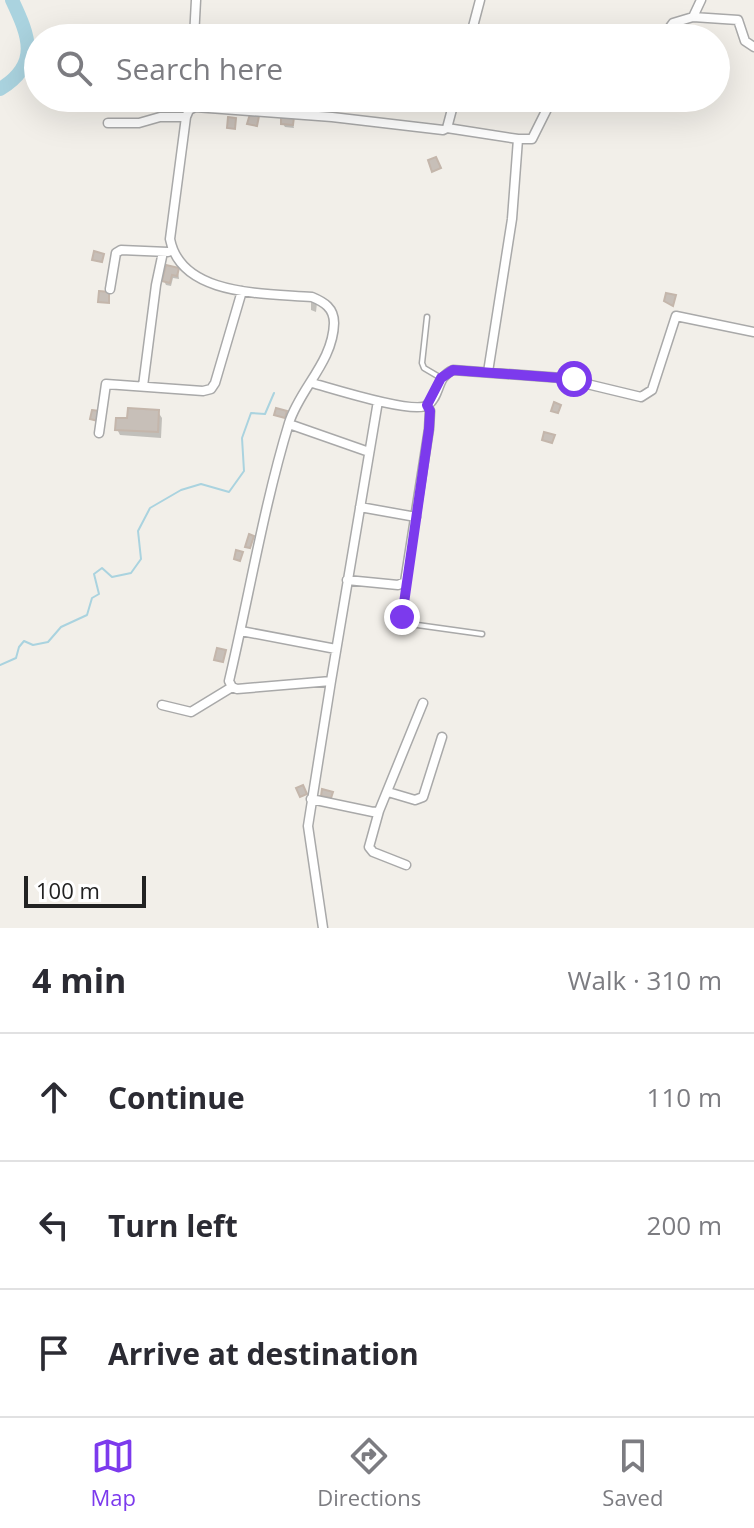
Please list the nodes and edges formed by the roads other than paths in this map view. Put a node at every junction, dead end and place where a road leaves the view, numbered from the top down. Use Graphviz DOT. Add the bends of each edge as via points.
graph roads {
  1 [pos="196,0"];
  2 [pos="480,0"];
  3 [pos="701,0"];
  4 [pos="693,17"];
  5 [pos="195,24"];
  6 [pos="474,24"];
  7 [pos="672,24"];
  8 [pos="754,47"];
  9 [pos="264,112"];
  10 [pos="451,112"];
  11 [pos="546,112"];
  12 [pos="188,114"];
  13 [pos="108,123"];
  14 [pos="447,128"];
  15 [pos="518,139"];
  16 [pos="168,252"];
  17 [pos="110,289"];
  18 [pos="242,291"];
  19 [pos="427,317"];
  20 [pos="754,332"];
  21 [pos="488,372"];
  22 [pos="441,378"];
  23 [pos="312,383"];
  24 [pos="143,386"];
  25 [pos="378,401"];
  26 [pos="427,405"];
  27 [pos="289,424"];
  28 [pos="99,433"];
  29 [pos="369,452"];
  30 [pos="360,507"];
  31 [pos="416,517"];
  32 [pos="347,580"];
  33 [pos="405,582"];
  34 [pos="241,631"];
  35 [pos="482,634"];
  36 [pos="336,649"];
  37 [pos="331,681"];
  38 [pos="232,687"];
  39 [pos="423,703"];
  40 [pos="162,705"];
  41 [pos="442,737"];
  42 [pos="388,792"];
  43 [pos="311,799"];
  44 [pos="379,811"];
  45 [pos="406,865"];
  46 [pos="323,928"];
  1 -- 5 [label="street"];
  2 -- 6 [label="street"];
  3 -- 4 [label="street"];
  4 -- 7 [label="street"];
  4 -- 8 [label="street" via="738,20 745,41"];
  9 -- 14 [label="street"];
  10 -- 14 [label="street"];
  11 -- 15 [label="street" via="532,139"];
  12 -- 13 [label="street"];
  12 -- 16 [label="street"];
  14 -- 15 [label="street"];
  15 -- 21 [label="street" via="512,219"];
  16 -- 17 [label="street" via="116,253"];
  16 -- 18 [label="street" via="195,276"];
  16 -- 24 [label="street" via="156,285"];
  18 -- 23 [label="street" via="312,297 331,311 328,350"];
  18 -- 24 [label="street" via="211,389"];
  19 -- 22 [label="lane" via="422,363"];
  20 -- 21 [label="street" via="676,316 652,390 641,397 574,379"];
  21 -- 22 [label="street" via="453,370"];
  22 -- 26 [label="street"];
  23 -- 25 [label="street"];
  23 -- 27 [label="street"];
  24 -- 28 [label="street" via="106,384"];
  25 -- 26 [label="street"];
  25 -- 29 [label="street"];
  26 -- 31 [label="street" via="429,429"];
  27 -- 29 [label="street"];
  27 -- 34 [label="street"];
  29 -- 30 [label="street"];
  30 -- 31 [label="street"];
  30 -- 32 [label="street"];
  31 -- 33 [label="street"];
  32 -- 33 [label="street"];
  32 -- 36 [label="street"];
  33 -- 35 [label="lane" via="403,623"];
  34 -- 36 [label="street"];
  34 -- 38 [label="street"];
  36 -- 37 [label="street"];
  37 -- 38 [label="street"];
  37 -- 43 [label="street"];
  38 -- 40 [label="street" via="191,712"];
  39 -- 42 [label="street"];
  41 -- 42 [label="street" via="423,797 415,800"];
  42 -- 44 [label="street"];
  43 -- 44 [label="street"];
  43 -- 46 [label="street" via="308,841"];
  44 -- 45 [label="street" via="369,847"];
}
